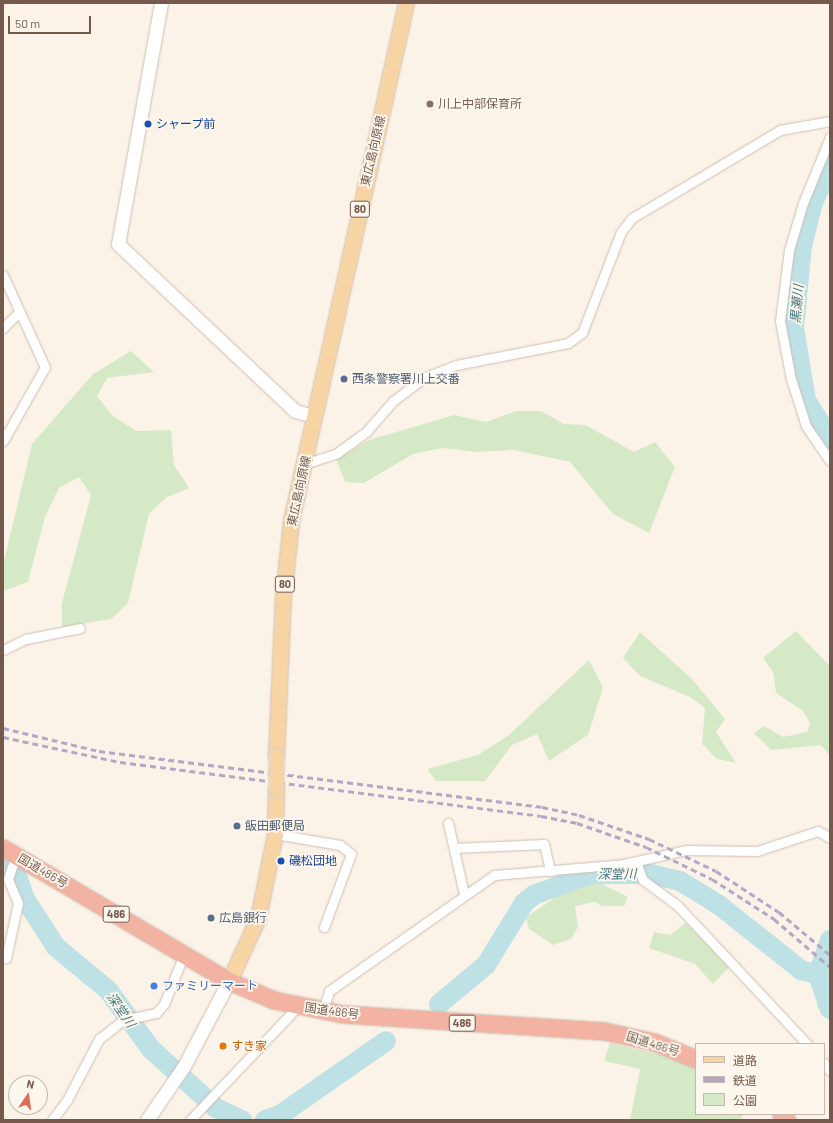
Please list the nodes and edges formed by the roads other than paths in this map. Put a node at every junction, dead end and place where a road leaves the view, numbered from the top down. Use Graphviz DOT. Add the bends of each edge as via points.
graph roads {
  1 [pos="161,3"];
  2 [pos="406,3"];
  3 [pos="830,121"];
  4 [pos="830,137"];
  5 [pos="3,275"];
  6 [pos="18,313"];
  7 [pos="3,328"];
  8 [pos="314,416"];
  9 [pos="3,441"];
  10 [pos="830,462"];
  11 [pos="304,464"];
  12 [pos="80,628"];
  13 [pos="3,650"];
  14 [pos="448,823"];
  15 [pos="275,834"];
  16 [pos="830,838"];
  17 [pos="454,848"];
  18 [pos="11,856"];
  19 [pos="637,865"];
  20 [pos="550,871"];
  21 [pos="464,894"];
  22 [pos="324,928"];
  23 [pos="184,954"];
  24 [pos="3,957"];
  25 [pos="229,981"];
  26 [pos="298,1006"];
  27 [pos="323,1010"];
  28 [pos="806,1043"];
  29 [pos="695,1059"];
  30 [pos="52,1120"];
  31 [pos="147,1120"];
  32 [pos="190,1120"];
  1 -- 8 [label="street" via="118,244 295,411"];
  2 -- 8 [label="main road, 東広島向原線 / 80"];
  3 -- 11 [label="street" via="780,130 632,218 621,232 582,333 568,343 456,365 426,377 393,401 366,432 337,453"];
  4 -- 10 [label="street" via="803,203 789,250 780,321 791,379 806,426"];
  5 -- 6 [label="street"];
  6 -- 7 [label="street"];
  6 -- 9 [label="street" via="44,367"];
  8 -- 11 [label="main road, 東広島向原線 / 80"];
  11 -- 15 [label="main road, 東広島向原線 / 80, bridge" via="291,521 283,597"];
  12 -- 13 [label="street" via="26,639"];
  14 -- 17 [label="street"];
  15 -- 22 [label="street" via="340,845 351,854"];
  15 -- 25 [label="main road, 東広島向原線 / 80" via="258,918"];
  16 -- 19 [label="street" via="818,831 757,851 686,850"];
  17 -- 20 [label="street" via="544,844"];
  17 -- 21 [label="street"];
  18 -- 23 [label="highway, 国道486号 / 486"];
  18 -- 24 [label="street" via="8,879 18,903 6,958"];
  19 -- 20 [label="street"];
  19 -- 28 [label="street" via="643,880 678,906"];
  20 -- 21 [label="street" via="494,875"];
  21 -- 27 [label="street" via="328,991"];
  23 -- 25 [label="highway, 国道486号 / 486"];
  23 -- 30 [label="street" via="164,1004 156,1013 123,1020 99,1040 67,1100"];
  25 -- 26 [label="highway, 国道486号 / 486"];
  25 -- 31 [label="street" via="184,1066"];
  26 -- 27 [label="highway, 国道486号 / 486"];
  26 -- 32 [label="street" via="206,1108"];
  27 -- 29 [label="highway, 国道486号 / 486" via="604,1030 654,1042"];
}
